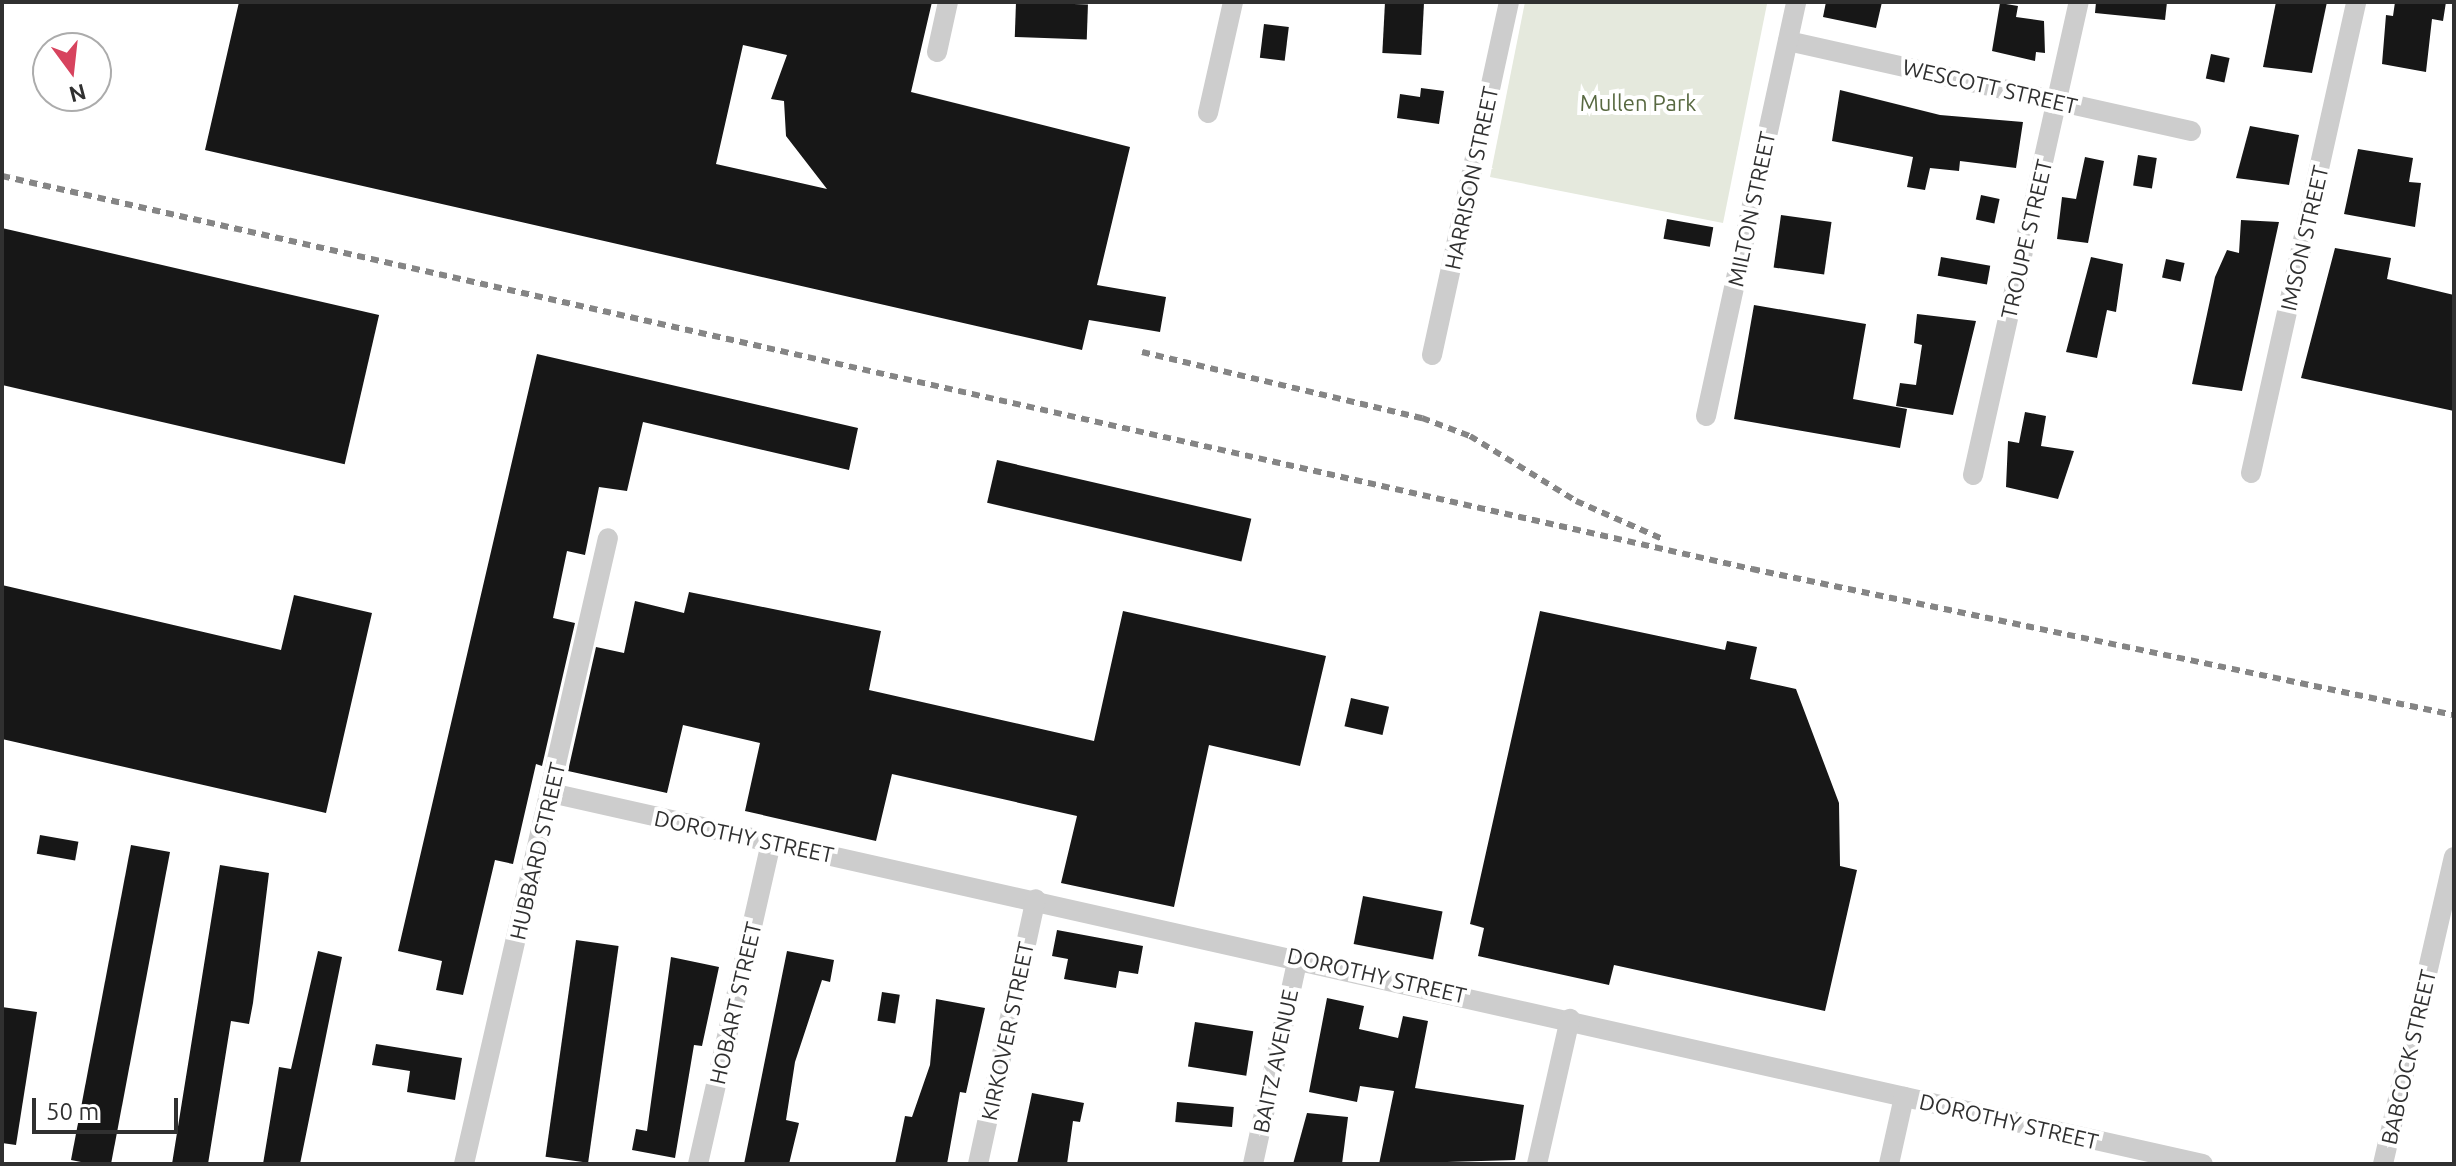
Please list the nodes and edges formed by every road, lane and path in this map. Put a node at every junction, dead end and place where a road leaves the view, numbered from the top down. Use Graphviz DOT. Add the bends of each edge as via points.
graph roads {
  1 [pos="948,2"];
  2 [pos="1233,2"];
  3 [pos="1509,2"];
  4 [pos="1796,2"];
  5 [pos="2079,2"];
  6 [pos="2356,2"];
  7 [pos="1788,41"];
  8 [pos="937,52"];
  9 [pos="2057,101"];
  10 [pos="1208,113"];
  11 [pos="2191,131"];
  12 [pos="1432,355"];
  13 [pos="1706,416"];
  14 [pos="2251,473"];
  15 [pos="1973,475"];
  16 [pos="608,538"];
  17 [pos="551,793"];
  18 [pos="771,842"];
  19 [pos="2454,857"];
  20 [pos="1036,899"];
  21 [pos="1298,958"];
  22 [pos="1570,1019"];
  23 [pos="1904,1097"];
  24 [pos="464,1164"];
  25 [pos="698,1164"];
  26 [pos="978,1164"];
  27 [pos="1253,1164"];
  28 [pos="1537,1164"];
  29 [pos="1889,1164"];
  30 [pos="2203,1164"];
  31 [pos="2383,1164"];
  1 -- 8 [label="street"];
  2 -- 10 [label="street"];
  3 -- 12 [label="street, HARRISON STREET"];
  4 -- 7 [label="street, MILTON STREET"];
  5 -- 9 [label="street, TROUPE STREET"];
  6 -- 14 [label="street, IMSON STREET"];
  7 -- 9 [label="street, WESCOTT STREET"];
  7 -- 13 [label="street, MILTON STREET"];
  9 -- 11 [label="street, WESCOTT STREET"];
  9 -- 15 [label="street, TROUPE STREET"];
  16 -- 17 [label="street, HUBBARD STREET"];
  17 -- 18 [label="street, DOROTHY STREET"];
  17 -- 24 [label="street, HUBBARD STREET"];
  18 -- 20 [label="street, DOROTHY STREET"];
  18 -- 25 [label="street, HOBART STREET"];
  19 -- 31 [label="street, BABCOCK STREET"];
  20 -- 21 [label="street, DOROTHY STREET"];
  20 -- 26 [label="street, KIRKOVER STREET"];
  21 -- 22 [label="street, DOROTHY STREET"];
  21 -- 27 [label="street, BAITZ AVENUE"];
  22 -- 23 [label="street, DOROTHY STREET"];
  22 -- 28 [label="street"];
  23 -- 29 [label="street"];
  23 -- 30 [label="street, DOROTHY STREET"];
}
